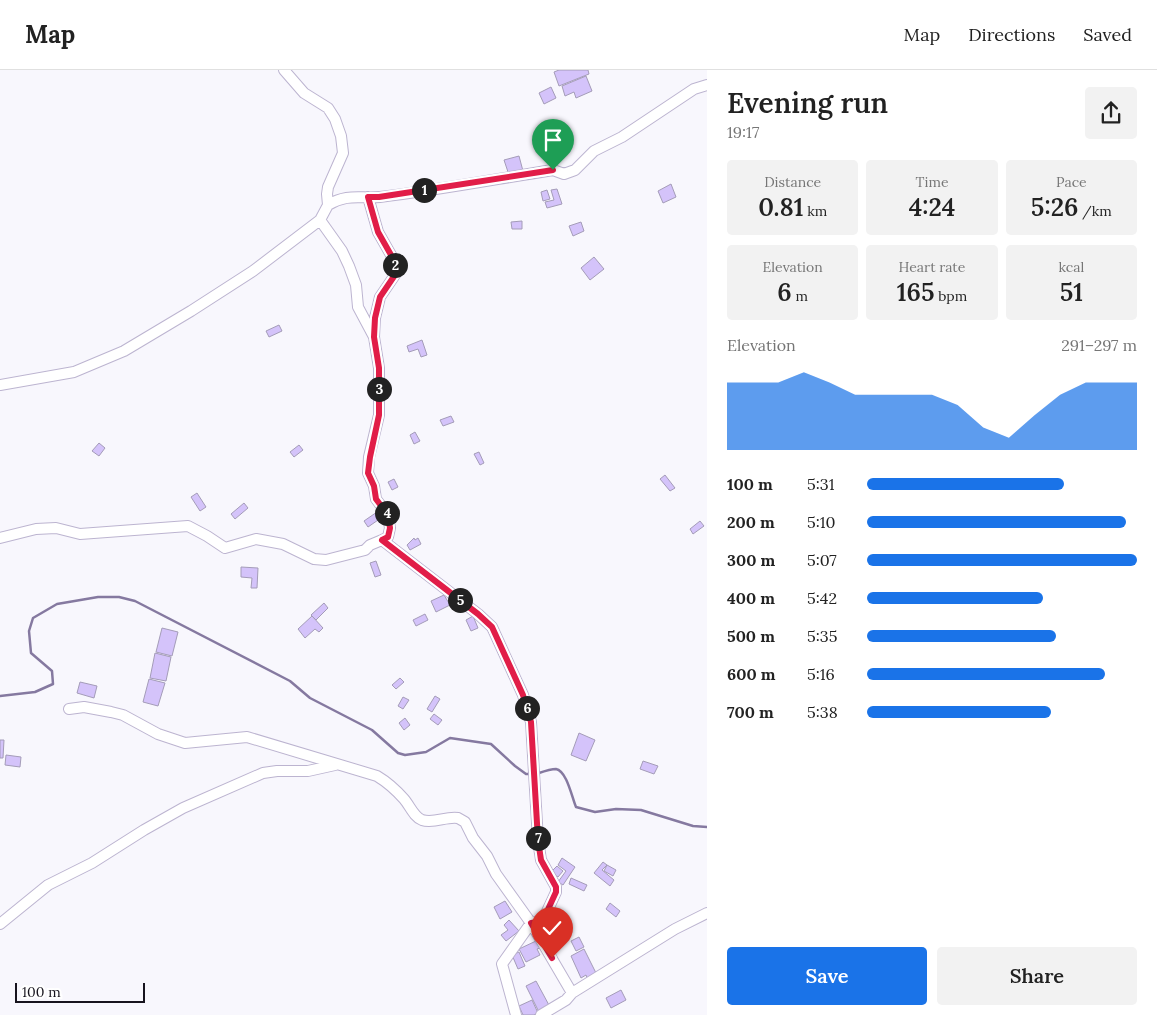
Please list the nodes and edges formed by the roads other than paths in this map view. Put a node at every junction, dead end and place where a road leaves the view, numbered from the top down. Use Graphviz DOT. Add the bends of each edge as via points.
graph roads {
  1 [pos="284,70"];
  2 [pos="707,85"];
  3 [pos="368,197"];
  4 [pos="328,205"];
  5 [pos="320,220"];
  6 [pos="374,337"];
  7 [pos="0,385"];
  8 [pos="0,538"];
  9 [pos="382,540"];
  10 [pos="69,710"];
  11 [pos="336,764"];
  12 [pos="707,913"];
  13 [pos="531,923"];
  14 [pos="0,924"];
  15 [pos="572,993"];
  16 [pos="516,1015"];
  17 [pos="541,1015"];
  1 -- 4 [label="street" via="304,93 328,108 341,136 343,153 328,187"];
  2 -- 3 [label="street" via="694,89 622,137 594,150 575,170 564,174 553,170"];
  3 -- 4 [label="street" via="339,198"];
  3 -- 6 [label="street" via="378,232 397,272 380,297"];
  4 -- 5 [label="street"];
  5 -- 6 [label="street" via="342,250 356,285 358,307"];
  5 -- 7 [label="street" via="253,271 124,351 74,372"];
  6 -- 9 [label="street" via="379,368 379,415 368,473 376,499 388,515 388,537"];
  8 -- 9 [label="street" via="36,529 56,528 80,534 188,526 224,548 256,539 283,544 314,559 326,560 365,550"];
  9 -- 13 [label="street" via="492,627 523,695 531,722 541,860 556,887 544,918"];
  10 -- 11 [label="street" via="84,707 111,712 185,743 247,737"];
  11 -- 13 [label="street" via="377,776 404,799 421,820 454,817 464,822"];
  11 -- 14 [label="street" via="308,771 263,773 183,808 92,864 48,885"];
  12 -- 15 [label="street" via="675,929"];
  13 -- 15 [label="street"];
  13 -- 16 [label="street" via="502,964"];
  15 -- 17 [label="street"];
}
